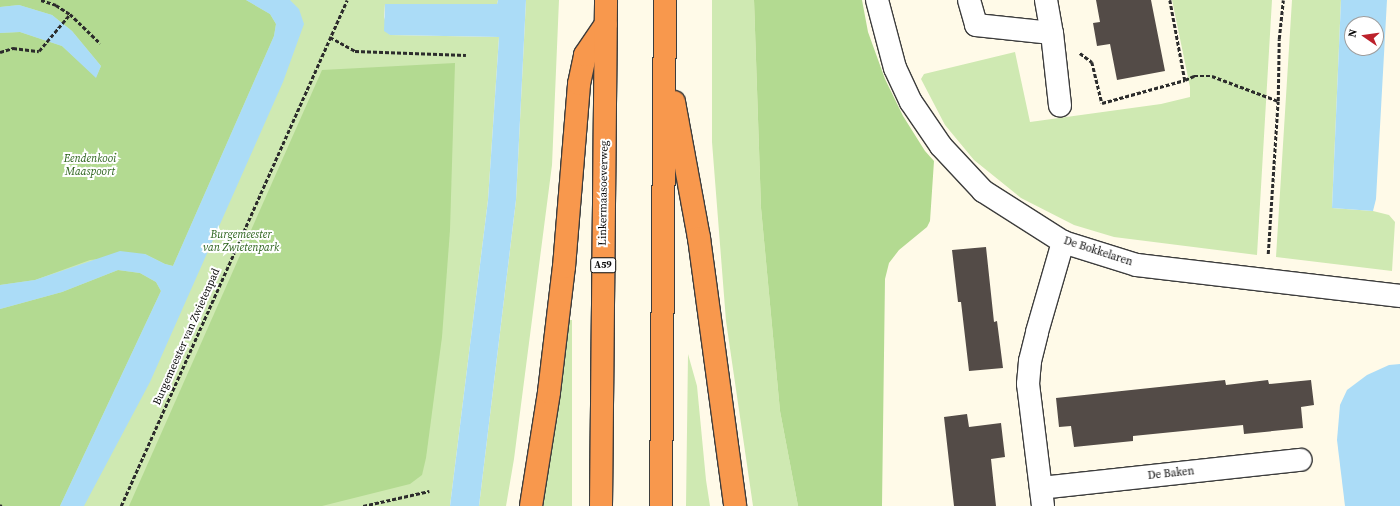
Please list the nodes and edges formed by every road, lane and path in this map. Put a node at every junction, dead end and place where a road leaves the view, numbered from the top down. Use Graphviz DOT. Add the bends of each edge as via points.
graph roads {
  1 [pos="41,0"];
  2 [pos="346,0"];
  3 [pos="606,0"];
  4 [pos="665,0"];
  5 [pos="876,0"];
  6 [pos="969,0"];
  7 [pos="1046,0"];
  8 [pos="1170,0"];
  9 [pos="1284,0"];
  10 [pos="70,14"];
  11 [pos="606,24"];
  12 [pos="1052,33"];
  13 [pos="330,37"];
  14 [pos="100,43"];
  15 [pos="0,52"];
  16 [pos="664,52"];
  17 [pos="466,55"];
  18 [pos="1185,80"];
  19 [pos="1278,101"];
  20 [pos="1060,106"];
  21 [pos="1063,242"];
  22 [pos="1266,280"];
  23 [pos="1400,296"];
  24 [pos="1300,460"];
  25 [pos="429,491"];
  26 [pos="1042,497"];
  27 [pos="121,506"];
  28 [pos="363,506"];
  29 [pos="531,506"];
  30 [pos="601,506"];
  31 [pos="661,506"];
  32 [pos="735,506"];
  1 -- 10 [label="path" via="56,5"];
  2 -- 13 [label="path, Burgemeester van Zwietenpad"];
  3 -- 11 [label="highway, Linkermaasoeverweg / A59"];
  4 -- 16 [label="highway"];
  5 -- 21 [label="street, De Bokkelaren" via="895,68 912,102 940,146 983,191"];
  6 -- 12 [label="street" via="976,25"];
  7 -- 12 [label="street"];
  8 -- 18 [label="path"];
  9 -- 19 [label="path" via="1279,39"];
  10 -- 14 [label="path"];
  10 -- 15 [label="path" via="39,51 13,48"];
  11 -- 29 [label="highway" via="584,54 579,84 564,267 549,392"];
  11 -- 30 [label="highway, Linkermaasoeverweg / A59"];
  12 -- 18 [label="path" via="1092,62 1102,103"];
  12 -- 20 [label="street"];
  13 -- 17 [label="path" via="356,50"];
  13 -- 27 [label="path, Burgemeester van Zwietenpad"];
  16 -- 31 [label="highway"];
  16 -- 32 [label="highway" via="699,238"];
  18 -- 19 [label="path" via="1194,76 1212,76"];
  19 -- 22 [label="path"];
  21 -- 22 [label="street, De Bokkelaren" via="1137,265"];
  21 -- 26 [label="street, De Baken" via="1037,332 1028,384"];
  22 -- 23 [label="street, De Bokkelaren"];
  24 -- 26 [label="street, De Baken"];
  25 -- 28 [label="path"];
}
